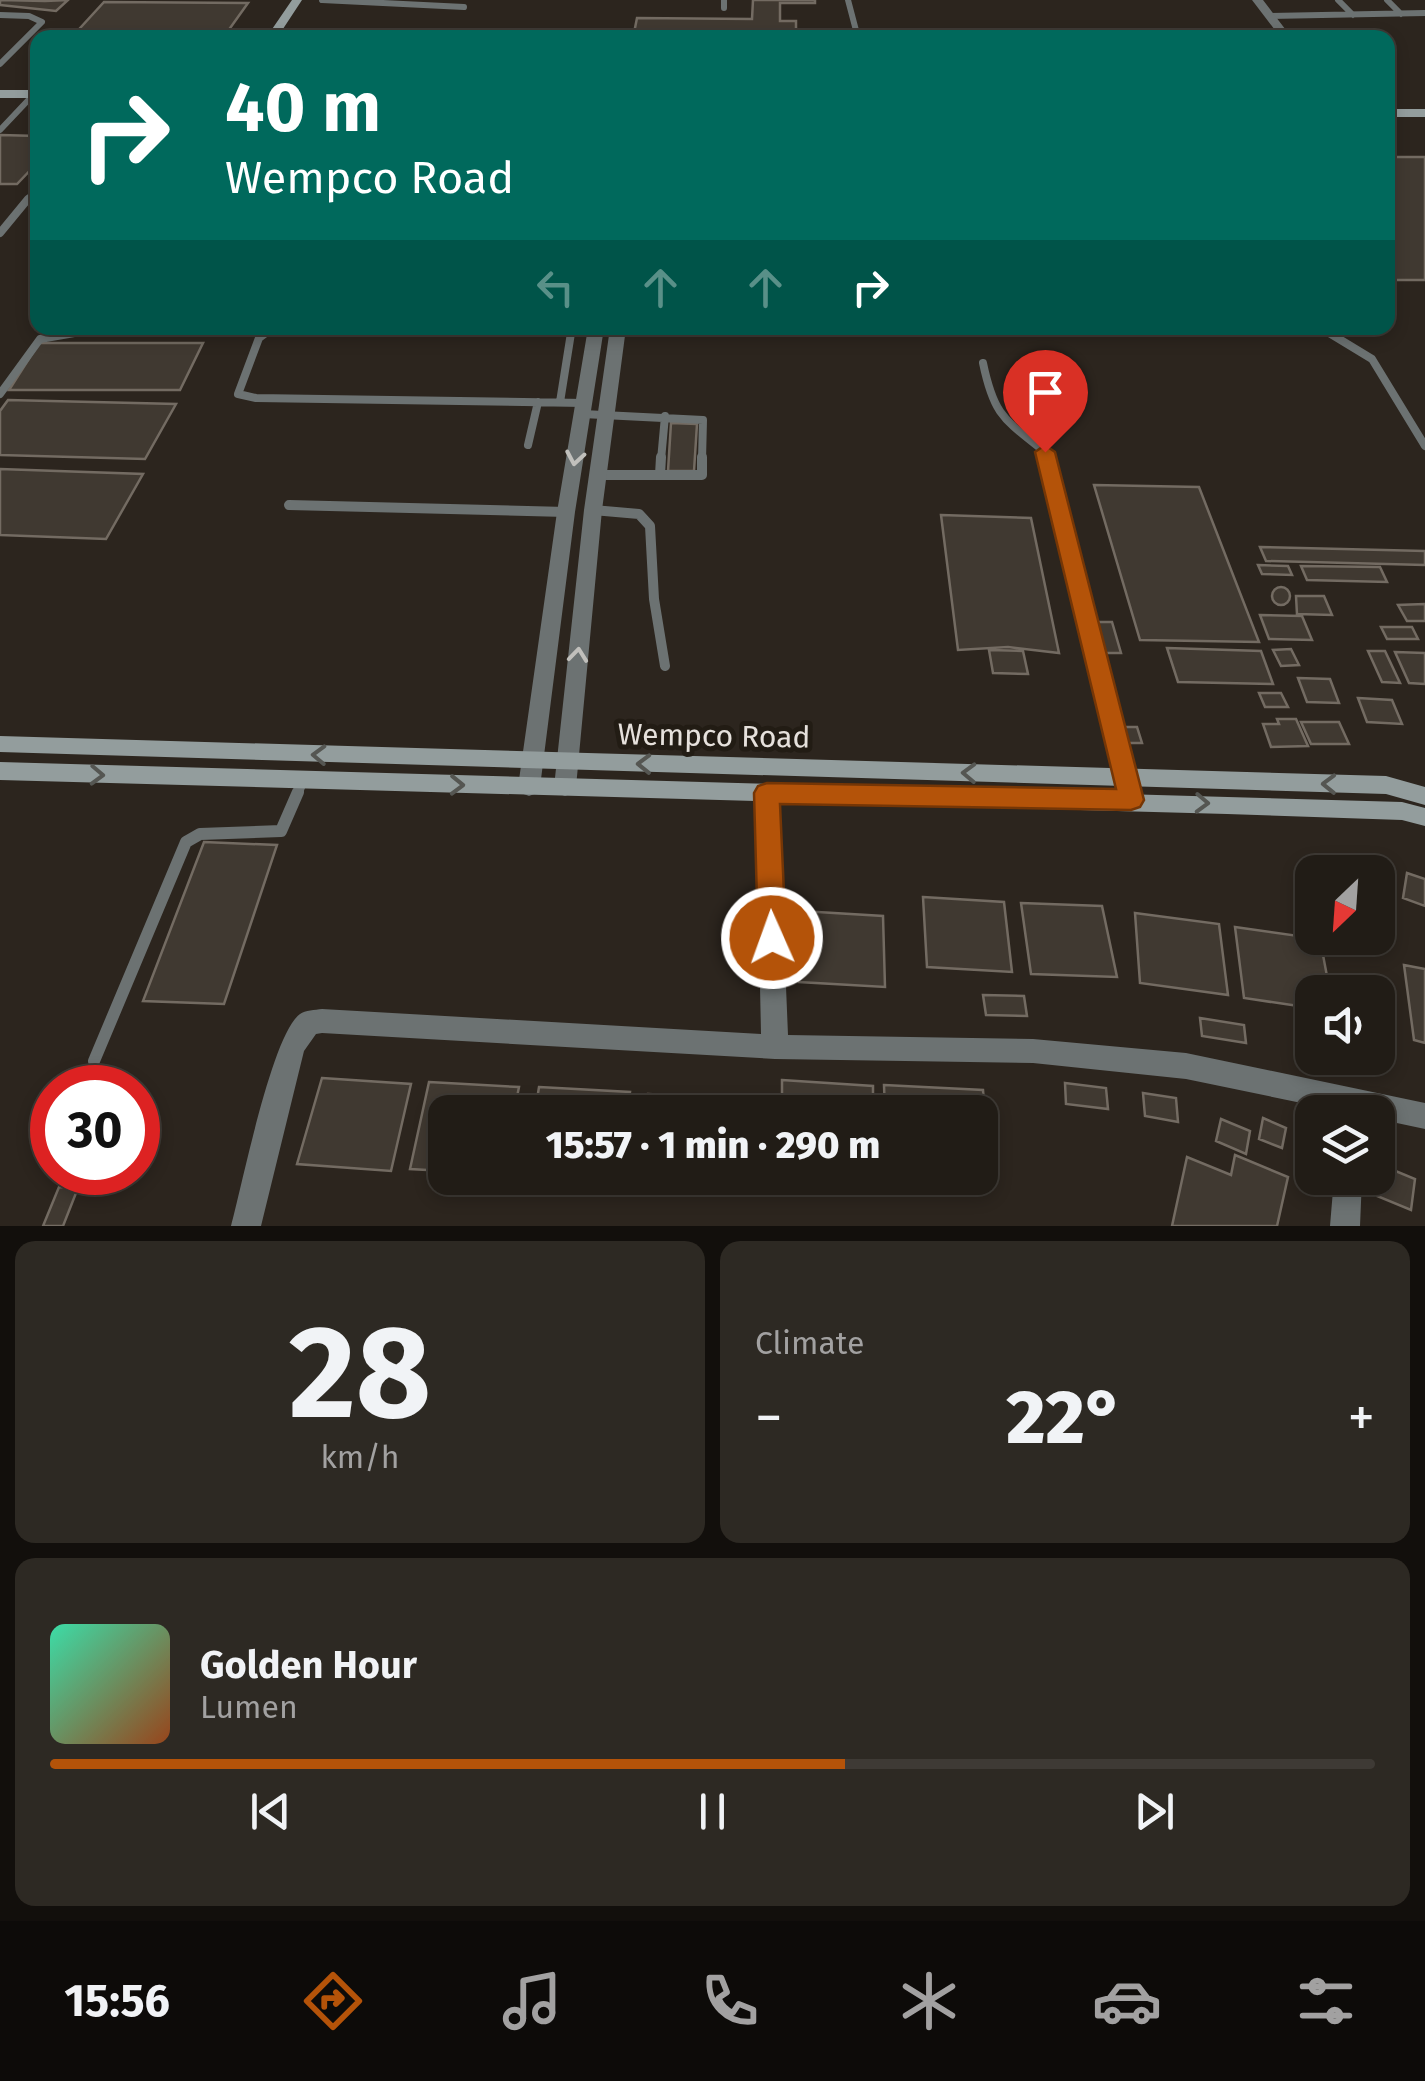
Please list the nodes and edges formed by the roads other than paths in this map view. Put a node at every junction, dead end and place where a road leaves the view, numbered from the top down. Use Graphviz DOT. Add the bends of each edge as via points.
graph roads {
  1 [pos="285,0"];
  2 [pos="298,0"];
  3 [pos="322,0"];
  4 [pos="848,0"];
  5 [pos="1257,0"];
  6 [pos="1338,0"];
  7 [pos="1387,0"];
  8 [pos="464,7"];
  9 [pos="1353,14"];
  10 [pos="1401,14"];
  11 [pos="1425,14"];
  12 [pos="0,15"];
  13 [pos="1270,16"];
  14 [pos="34,30"];
  15 [pos="264,30"];
  16 [pos="277,30"];
  17 [pos="856,30"];
  18 [pos="1281,30"];
  19 [pos="30,34"];
  20 [pos="0,64"];
  21 [pos="0,94"];
  22 [pos="30,94"];
  23 [pos="30,100"];
  24 [pos="1395,113"];
  25 [pos="1425,114"];
  26 [pos="0,130"];
  27 [pos="30,197"];
  28 [pos="0,233"];
  29 [pos="63,335"];
  30 [pos="263,335"];
  31 [pos="571,335"];
  32 [pos="595,335"];
  33 [pos="617,335"];
  34 [pos="1333,335"];
  35 [pos="984,363"];
  36 [pos="0,394"];
  37 [pos="538,402"];
  38 [pos="560,402"];
  39 [pos="584,408"];
  40 [pos="606,415"];
  41 [pos="665,416"];
  42 [pos="528,445"];
  43 [pos="1425,446"];
  44 [pos="598,475"];
  45 [pos="660,475"];
  46 [pos="289,505"];
  47 [pos="593,510"];
  48 [pos="566,512"];
  49 [pos="665,666"];
  50 [pos="0,744"];
  51 [pos="532,762"];
  52 [pos="0,771"];
  53 [pos="566,775"];
  54 [pos="302,782"];
  55 [pos="530,787"];
  56 [pos="1128,789"];
  57 [pos="767,793"];
  58 [pos="1425,796"];
  59 [pos="1425,817"];
  60 [pos="775,1047"];
  61 [pos="94,1061"];
  62 [pos="1301,1095"];
  63 [pos="1395,1113"];
  64 [pos="1425,1116"];
  65 [pos="1347,1195"];
  66 [pos="246,1226"];
  67 [pos="1345,1226"];
  1 -- 15 [label="street"];
  2 -- 16 [label="street"];
  3 -- 8 [label="lane"];
  4 -- 17 [label="lane"];
  5 -- 13 [label="street"];
  6 -- 9 [label="lane"];
  7 -- 10 [label="lane"];
  9 -- 10 [label="lane"];
  9 -- 13 [label="lane"];
  10 -- 11 [label="lane"];
  12 -- 14 [label="lane" via="42,22"];
  13 -- 18 [label="street"];
  19 -- 20 [label="lane"];
  21 -- 22 [label="street"];
  23 -- 26 [label="lane"];
  24 -- 25 [label="street"];
  27 -- 28 [label="lane"];
  29 -- 36 [label="lane" via="40,339"];
  30 -- 37 [label="lane" via="238,394"];
  31 -- 38 [label="lane"];
  32 -- 39 [label="street"];
  33 -- 40 [label="street"];
  34 -- 43 [label="lane" via="1372,359"];
  35 -- 56 [label="lane" via="1000,416 1045,452"];
  37 -- 38 [label="lane"];
  37 -- 42 [label="lane"];
  38 -- 39 [label="lane"];
  39 -- 40 [label="lane"];
  39 -- 48 [label="street, one-way"];
  40 -- 41 [label="lane"];
  40 -- 44 [label="street"];
  41 -- 45 [label="lane"];
  41 -- 45 [label="lane" via="704,420 703,474"];
  44 -- 45 [label="lane"];
  44 -- 47 [label="street"];
  46 -- 48 [label="lane"];
  47 -- 49 [label="lane" via="639,514 650,526"];
  53 -- 47 [label="street, one-way"];
  48 -- 51 [label="street"];
  51 -- 50 [label="street, Wempco Road, one-way"];
  51 -- 53 [label="street, Wempco Road"];
  51 -- 55 [label="street"];
  52 -- 54 [label="street, Wempco Road, one-way"];
  53 -- 55 [label="street, Wempco Road"];
  56 -- 53 [label="street, Wempco Road, one-way" via="765,766"];
  53 -- 57 [label="street, Wempco Road"];
  54 -- 55 [label="street, Wempco Road, one-way"];
  54 -- 61 [label="lane" via="281,832 200,834 186,842"];
  56 -- 57 [label="street, Wempco Road"];
  58 -- 56 [label="street, Wempco Road, one-way" via="1386,785"];
  56 -- 59 [label="street, Wempco Road, one-way"];
  57 -- 60 [label="street"];
  60 -- 62 [label="street" via="1052,1053 1186,1066"];
  60 -- 66 [label="street" via="308,1023 292,1046"];
  63 -- 64 [label="street"];
  65 -- 67 [label="street"];
}
